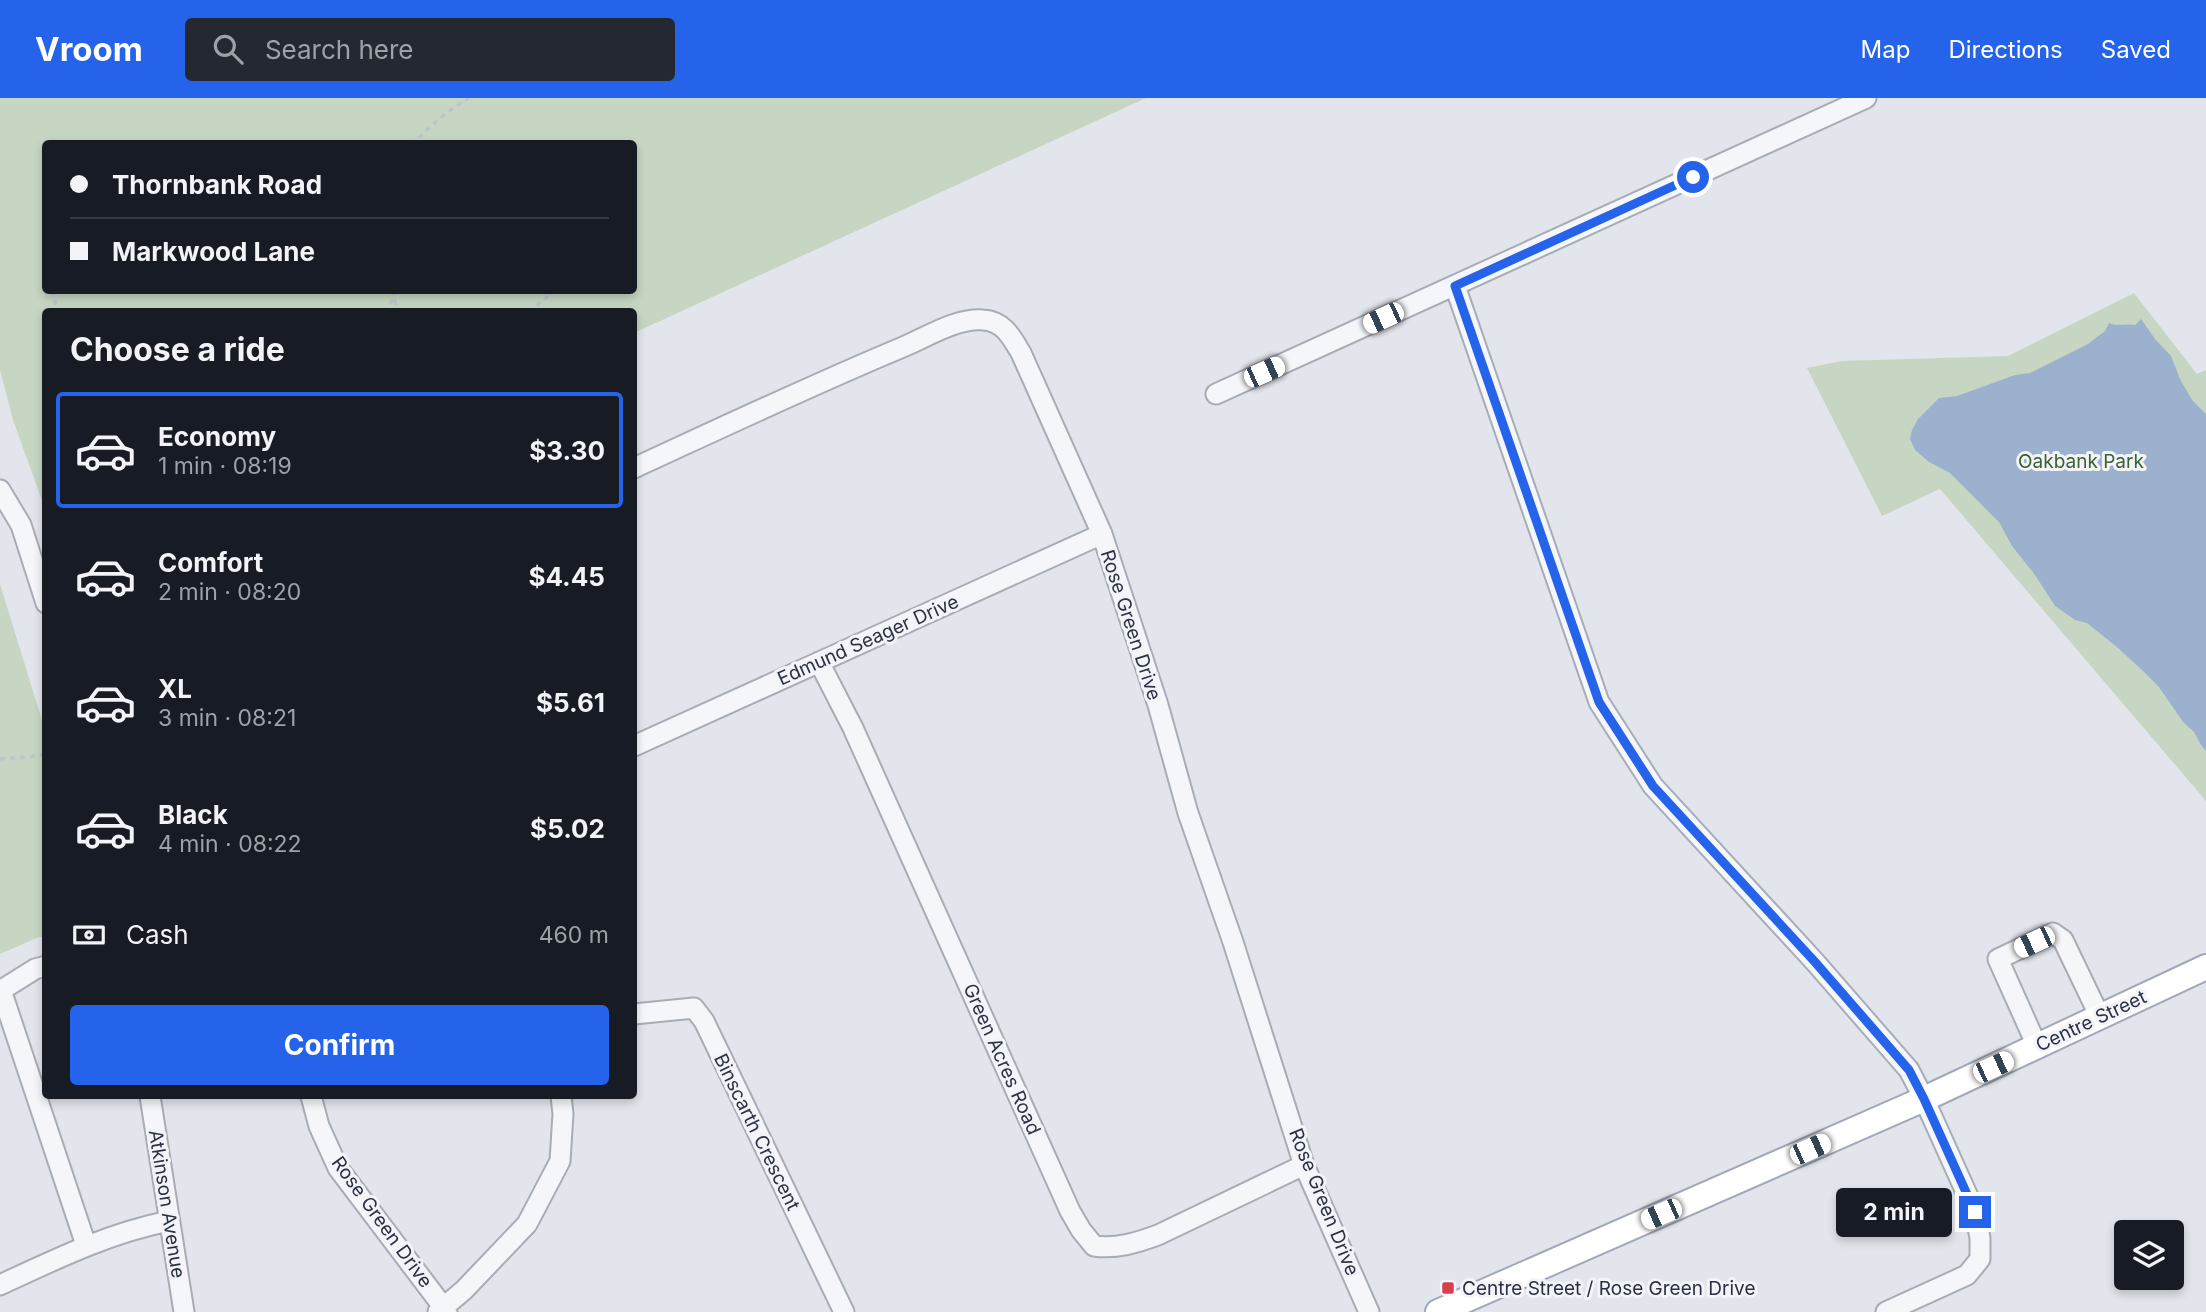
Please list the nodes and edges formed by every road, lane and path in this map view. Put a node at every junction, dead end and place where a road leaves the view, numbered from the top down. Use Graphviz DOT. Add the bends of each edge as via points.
graph roads {
  1 [pos="469,98"];
  2 [pos="1867,98"];
  3 [pos="416,140"];
  4 [pos="1455,286"];
  5 [pos="550,294"];
  6 [pos="534,308"];
  7 [pos="1216,394"];
  8 [pos="637,467"];
  9 [pos="0,490"];
  10 [pos="1102,534"];
  11 [pos="42,591"];
  12 [pos="818,662"];
  13 [pos="637,745"];
  14 [pos="42,755"];
  15 [pos="0,759"];
  16 [pos="42,967"];
  17 [pos="2206,967"];
  18 [pos="1,990"];
  19 [pos="637,1014"];
  20 [pos="2100,1017"];
  21 [pos="2037,1046"];
  22 [pos="150,1099"];
  23 [pos="312,1099"];
  24 [pos="561,1099"];
  25 [pos="1924,1099"];
  26 [pos="1304,1165"];
  27 [pos="169,1221"];
  28 [pos="86,1245"];
  29 [pos="0,1284"];
  30 [pos="443,1310"];
  31 [pos="184,1312"];
  32 [pos="844,1312"];
  33 [pos="1369,1312"];
  34 [pos="1438,1312"];
  35 [pos="1886,1312"];
  1 -- 3 [label="path"];
  2 -- 4 [label="street"];
  4 -- 7 [label="street"];
  4 -- 25 [label="street" via="1599,702 1653,786 1909,1070"];
  5 -- 6 [label="path"];
  8 -- 10 [label="street, Rose Green Drive" via="850,368 939,331 985,320 1007,329 1021,353"];
  9 -- 11 [label="street" via="21,525"];
  10 -- 12 [label="street, Edmund Seager Drive"];
  10 -- 26 [label="street, Rose Green Drive"];
  12 -- 13 [label="street, Edmund Seager Drive"];
  12 -- 26 [label="street, Green Acres Road" via="853,728 1070,1211 1094,1246 1132,1244 1158,1235"];
  14 -- 15 [label="path"];
  16 -- 18 [label="street"];
  17 -- 20 [label="main road, Centre Street"];
  18 -- 28 [label="street"];
  19 -- 32 [label="street, Binscarth Crescent" via="694,1008 704,1021"];
  20 -- 21 [label="main road, Centre Street"];
  20 -- 21 [label="street" via="2063,940 2053,933 2031,943 1998,959"];
  21 -- 25 [label="main road, Centre Street"];
  22 -- 27 [label="street, Atkinson Avenue"];
  23 -- 30 [label="street, Rose Green Drive" via="338,1168"];
  24 -- 30 [label="street" via="560,1161 540,1201 501,1254"];
  25 -- 34 [label="main road, Centre Street"];
  25 -- 35 [label="street" via="1975,1212 1980,1259 1968,1275"];
  26 -- 33 [label="street, Rose Green Drive"];
  27 -- 28 [label="street"];
  27 -- 31 [label="street, Atkinson Avenue"];
  28 -- 29 [label="street"];
}
